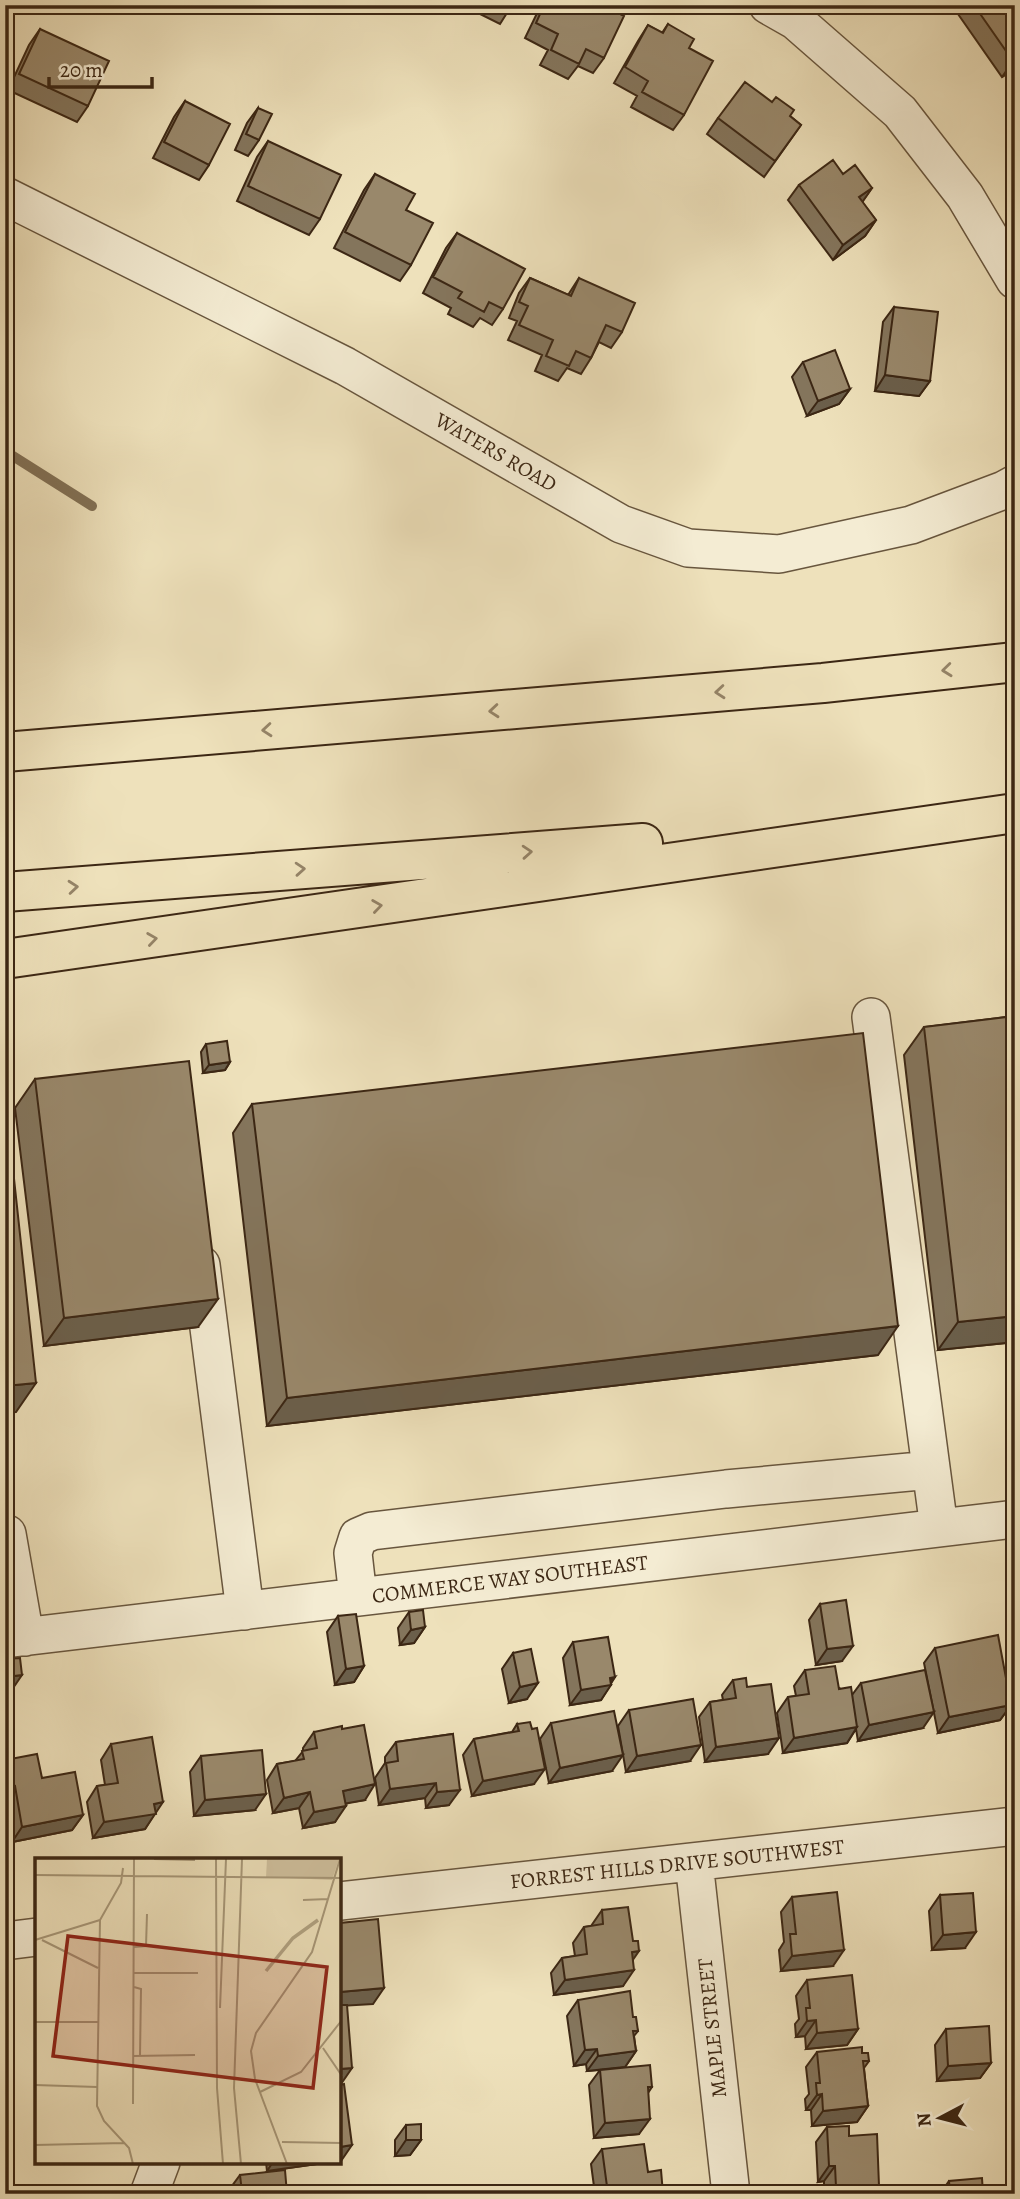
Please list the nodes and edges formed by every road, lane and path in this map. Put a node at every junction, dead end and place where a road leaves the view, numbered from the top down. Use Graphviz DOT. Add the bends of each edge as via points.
graph roads {
  1 [pos="768,5"];
  2 [pos="5,196"];
  3 [pos="1015,280"];
  4 [pos="1015,484"];
  5 [pos="1015,662"];
  6 [pos="5,752"];
  7 [pos="1015,813"];
  8 [pos="976,818"];
  9 [pos="5,892"];
  10 [pos="5,959"];
  11 [pos="871,1017"];
  12 [pos="196,1227"];
  13 [pos="931,1470"];
  14 [pos="1015,1519"];
  15 [pos="939,1528"];
  16 [pos="5,1534"];
  17 [pos="358,1597"];
  18 [pos="245,1611"];
  19 [pos="15,1638"];
  20 [pos="1015,1826"];
  21 [pos="694,1862"];
  22 [pos="341,1901"];
  23 [pos="35,1937"];
  24 [pos="5,1941"];
  25 [pos="159,2164"];
  26 [pos="149,2194"];
  27 [pos="731,2194"];
  1 -- 3 [label="street" via="796,21 900,112 965,196"];
  2 -- 4 [label="street, WATERS ROAD" via="345,366 621,524 688,548 779,554 911,525"];
  5 -- 6 [label="highway, one-way" via="824,683"];
  7 -- 8 [label="highway"];
  9 -- 8 [label="highway, one-way"];
  10 -- 8 [label="highway, one-way"];
  11 -- 13 [label="street"];
  12 -- 18 [label="street"];
  13 -- 15 [label="street"];
  13 -- 17 [label="street" via="372,1531 358,1537 353,1553"];
  14 -- 15 [label="street, COMMERCE WAY SOUTHEAST"];
  15 -- 17 [label="street, COMMERCE WAY SOUTHEAST"];
  16 -- 19 [label="street"];
  17 -- 18 [label="street, COMMERCE WAY SOUTHEAST"];
  18 -- 19 [label="street, COMMERCE WAY SOUTHEAST"];
  20 -- 21 [label="street, FORREST HILLS DRIVE SOUTHWEST"];
  21 -- 22 [label="street, FORREST HILLS DRIVE SOUTHWEST"];
  21 -- 27 [label="street, MAPLE STREET"];
  23 -- 24 [label="street"];
  25 -- 26 [label="street"];
}
